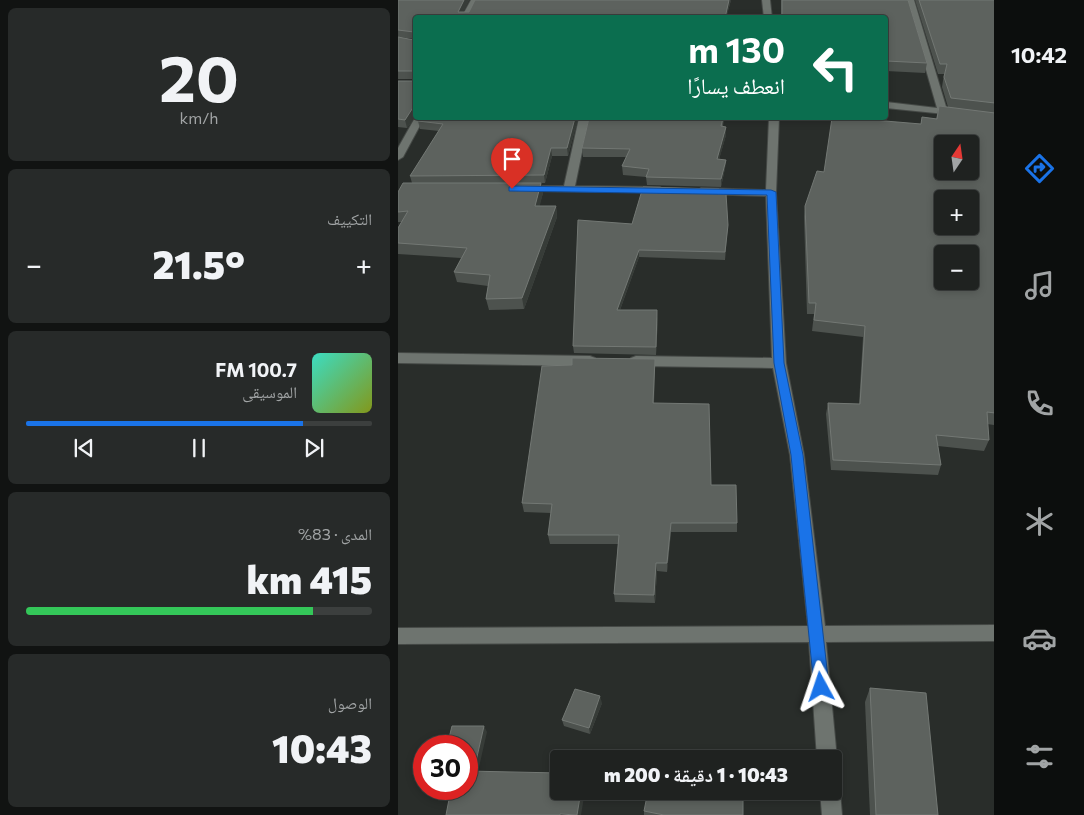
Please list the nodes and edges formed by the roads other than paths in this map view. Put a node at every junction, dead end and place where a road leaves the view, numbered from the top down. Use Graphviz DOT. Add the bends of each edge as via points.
graph roads {
  1 [pos="475,0"];
  2 [pos="766,0"];
  3 [pos="910,0"];
  4 [pos="467,15"];
  5 [pos="768,15"];
  6 [pos="888,105"];
  7 [pos="943,112"];
  8 [pos="960,114"];
  9 [pos="418,120"];
  10 [pos="584,120"];
  11 [pos="774,120"];
  12 [pos="398,157"];
  13 [pos="569,188"];
  14 [pos="512,189"];
  15 [pos="675,191"];
  16 [pos="694,191"];
  17 [pos="771,192"];
  18 [pos="398,358"];
  19 [pos="603,361"];
  20 [pos="623,361"];
  21 [pos="779,363"];
  22 [pos="817,633"];
  23 [pos="994,633"];
  24 [pos="398,636"];
  25 [pos="826,750"];
  26 [pos="831,800"];
  27 [pos="832,815"];
  1 -- 4 [label="street"];
  2 -- 5 [label="street"];
  3 -- 7 [label="street"];
  6 -- 7 [label="street"];
  7 -- 8 [label="street"];
  9 -- 12 [label="street"];
  10 -- 13 [label="street"];
  11 -- 17 [label="street"];
  13 -- 14 [label="street"];
  13 -- 15 [label="street"];
  16 -- 17 [label="street"];
  17 -- 21 [label="street"];
  18 -- 19 [label="street"];
  20 -- 21 [label="street"];
  21 -- 22 [label="street" via="797,455"];
  22 -- 23 [label="street"];
  22 -- 24 [label="street"];
  22 -- 25 [label="street"];
  26 -- 27 [label="street"];
}
